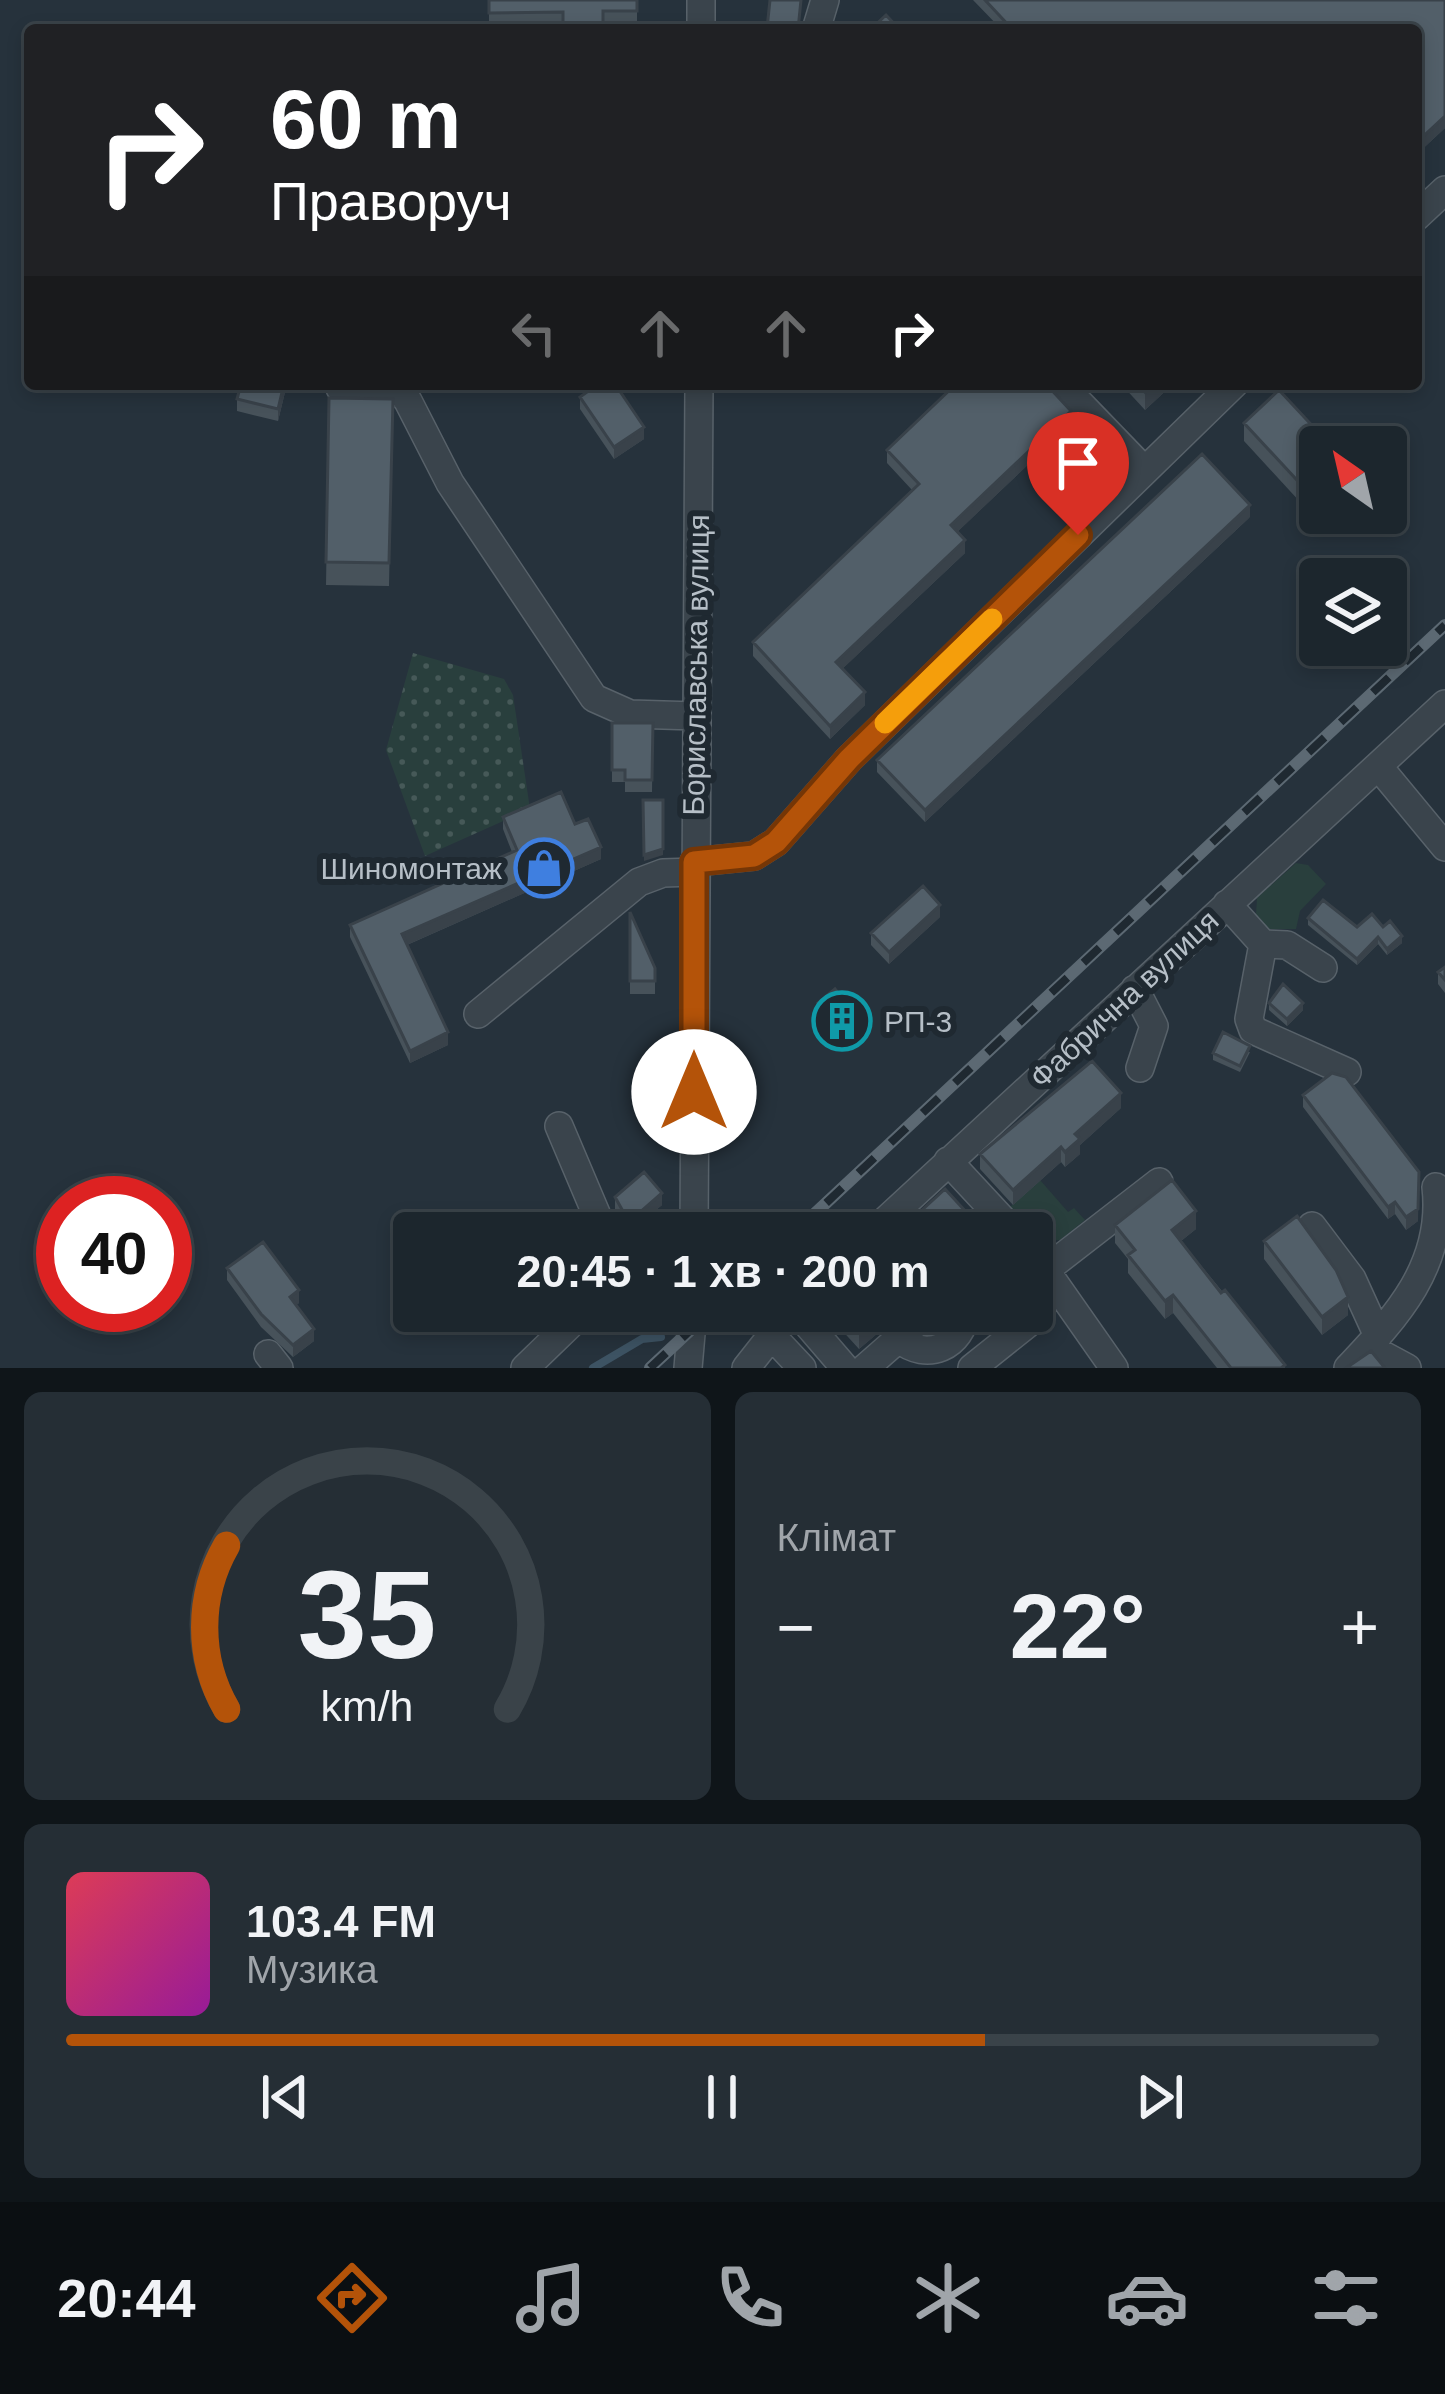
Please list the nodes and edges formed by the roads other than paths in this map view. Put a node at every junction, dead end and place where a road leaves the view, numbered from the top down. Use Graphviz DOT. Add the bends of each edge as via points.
graph roads {
  1 [pos="1445,190"];
  2 [pos="1422,211"];
  3 [pos="370,390"];
  4 [pos="699,390"];
  5 [pos="1067,390"];
  6 [pos="1228,390"];
  7 [pos="1144,470"];
  8 [pos="1445,704"];
  9 [pos="696,716"];
  10 [pos="1378,766"];
  11 [pos="1445,847"];
  12 [pos="694,867"];
  13 [pos="1226,904"];
  14 [pos="1263,944"];
  15 [pos="1323,968"];
  16 [pos="1135,989"];
  17 [pos="478,1014"];
  18 [pos="1140,1068"];
  19 [pos="1347,1072"];
  20 [pos="559,1126"];
  21 [pos="948,1161"];
  22 [pos="1159,1182"];
  23 [pos="1436,1187"];
  24 [pos="595,1212"];
  25 [pos="694,1212"];
  26 [pos="894,1212"];
  27 [pos="996,1212"];
  28 [pos="1312,1226"];
  29 [pos="1053,1251"];
  30 [pos="1053,1278"];
  31 [pos="562,1332"];
  32 [pos="691,1332"];
  33 [pos="773,1332"];
  34 [pos="813,1332"];
  35 [pos="907,1332"];
  36 [pos="959,1332"];
  37 [pos="1018,1332"];
  38 [pos="770,1335"];
  39 [pos="899,1339"];
  40 [pos="1373,1342"];
  41 [pos="525,1368"];
  42 [pos="688,1368"];
  43 [pos="746,1368"];
  44 [pos="802,1368"];
  45 [pos="845,1368"];
  46 [pos="866,1368"];
  47 [pos="972,1368"];
  48 [pos="1114,1368"];
  49 [pos="1348,1368"];
  50 [pos="1407,1368"];
  1 -- 2 [label="street"];
  3 -- 9 [label="street" via="409,400 450,483 594,698 630,714"];
  4 -- 9 [label="street, Бориславська вулиця"];
  5 -- 7 [label="street"];
  6 -- 7 [label="street"];
  7 -- 12 [label="street" via="849,759 776,842 754,856"];
  8 -- 10 [label="street, Фабрична вулиця"];
  9 -- 12 [label="street, Бориславська вулиця"];
  10 -- 11 [label="street"];
  10 -- 13 [label="street, Фабрична вулиця"];
  12 -- 17 [label="street" via="639,882"];
  12 -- 25 [label="street, Бориславська вулиця"];
  13 -- 14 [label="street"];
  13 -- 16 [label="street, Фабрична вулиця"];
  14 -- 15 [label="street" via="1302,951"];
  14 -- 19 [label="street" via="1253,1030"];
  16 -- 18 [label="street" via="1154,1026"];
  16 -- 21 [label="street, Фабрична вулиця"];
  20 -- 24 [label="street"];
  21 -- 26 [label="street, Фабрична вулиця"];
  21 -- 27 [label="street"];
  22 -- 29 [label="street"];
  23 -- 40 [label="street" via="1445,1229 1436,1262"];
  28 -- 40 [label="street" via="1352,1279"];
  30 -- 48 [label="street"];
  31 -- 41 [label="street"];
  32 -- 42 [label="street"];
  33 -- 38 [label="street"];
  34 -- 45 [label="street"];
  35 -- 39 [label="street"];
  36 -- 39 [label="street" via="942,1348 916,1350"];
  37 -- 47 [label="street"];
  38 -- 43 [label="street"];
  38 -- 44 [label="street"];
  39 -- 46 [label="street"];
  40 -- 49 [label="street"];
  40 -- 50 [label="street"];
}
